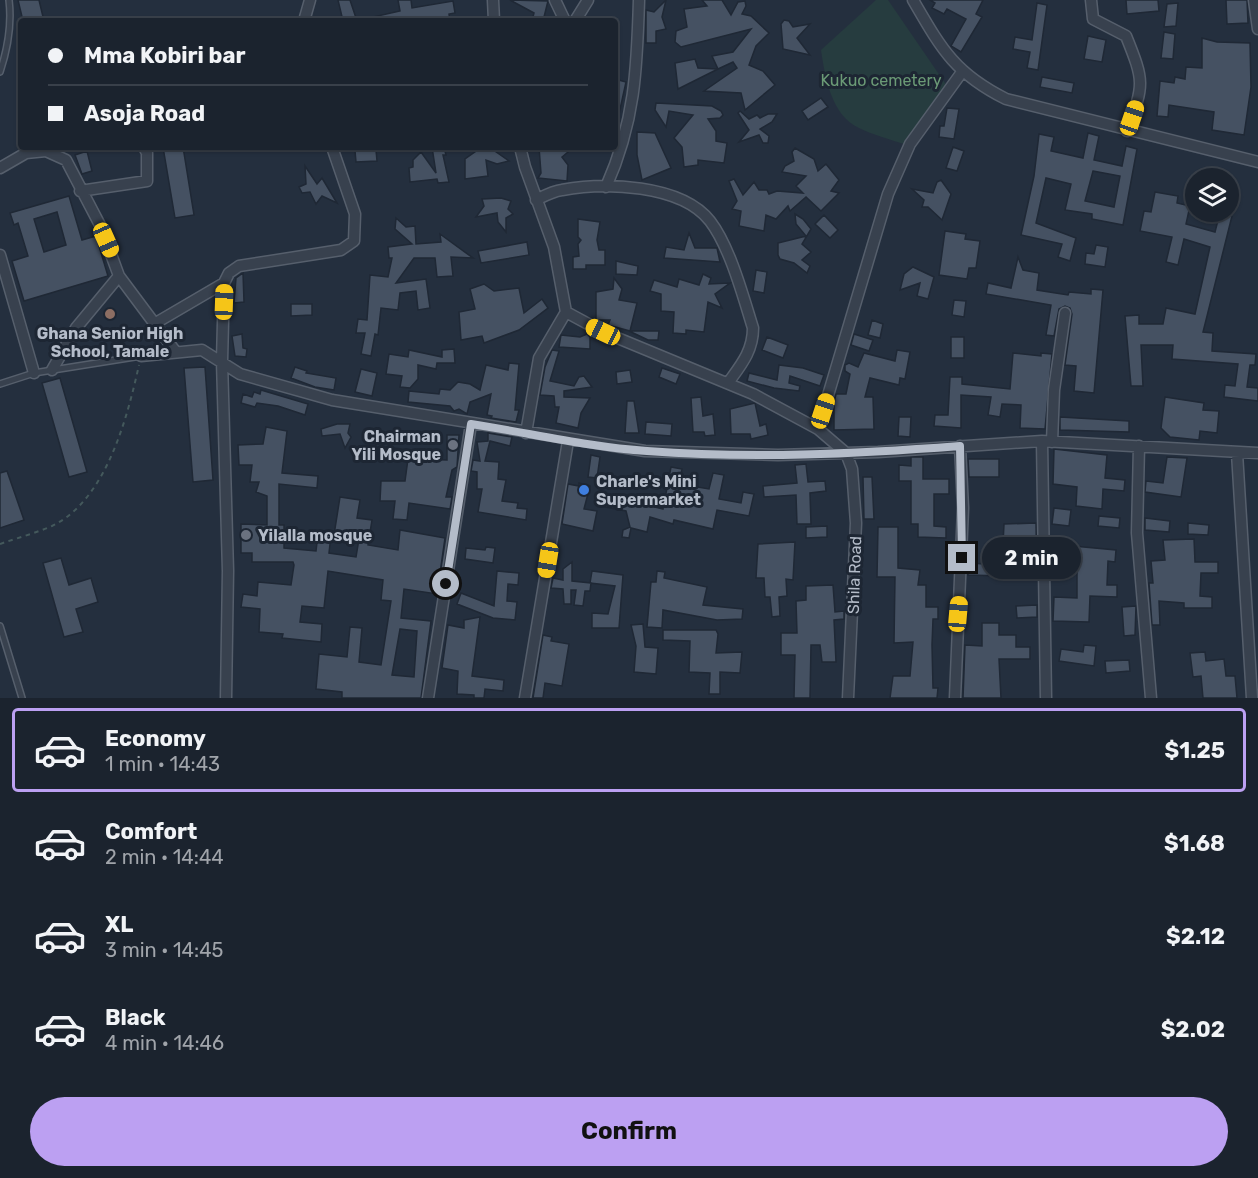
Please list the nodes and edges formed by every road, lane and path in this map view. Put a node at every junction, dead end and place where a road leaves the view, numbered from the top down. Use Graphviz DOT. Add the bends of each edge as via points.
graph roads {
  1 [pos="9,0"];
  2 [pos="310,0"];
  3 [pos="493,0"];
  4 [pos="555,0"];
  5 [pos="588,0"];
  6 [pos="639,0"];
  7 [pos="913,0"];
  8 [pos="1091,0"];
  9 [pos="1254,0"];
  10 [pos="305,18"];
  11 [pos="494,18"];
  12 [pos="564,18"];
  13 [pos="577,18"];
  14 [pos="1258,28"];
  15 [pos="0,72"];
  16 [pos="962,72"];
  17 [pos="1127,131"];
  18 [pos="146,150"];
  19 [pos="333,150"];
  20 [pos="521,150"];
  21 [pos="1258,162"];
  22 [pos="0,168"];
  23 [pos="606,187"];
  24 [pos="80,191"];
  25 [pos="536,200"];
  26 [pos="0,255"];
  27 [pos="119,276"];
  28 [pos="224,283"];
  29 [pos="566,312"];
  30 [pos="1065,313"];
  31 [pos="154,324"];
  32 [pos="175,351"];
  33 [pos="141,356"];
  34 [pos="222,361"];
  35 [pos="52,370"];
  36 [pos="34,374"];
  37 [pos="728,382"];
  38 [pos="0,384"];
  39 [pos="471,424"];
  40 [pos="818,429"];
  41 [pos="526,433"];
  42 [pos="567,441"];
  43 [pos="1047,442"];
  44 [pos="960,446"];
  45 [pos="1139,446"];
  46 [pos="846,453"];
  47 [pos="1237,453"];
  48 [pos="1258,453"];
  49 [pos="0,544"];
  50 [pos="0,626"];
  51 [pos="21,698"];
  52 [pos="226,698"];
  53 [pos="428,698"];
  54 [pos="525,698"];
  55 [pos="848,698"];
  56 [pos="955,698"];
  57 [pos="1047,698"];
  58 [pos="1151,698"];
  59 [pos="1252,698"];
  1 -- 15 [label="lane" via="8,48"];
  2 -- 10 [label="street"];
  3 -- 11 [label="street"];
  4 -- 12 [label="street"];
  5 -- 13 [label="street"];
  6 -- 23 [label="street" via="627,133"];
  7 -- 16 [label="street" via="942,48"];
  8 -- 17 [label="street" via="1093,19 1126,36 1141,76 1142,89"];
  9 -- 14 [label="street"];
  16 -- 17 [label="street" via="1006,99"];
  16 -- 40 [label="street" via="924,120 888,194"];
  17 -- 21 [label="street"];
  18 -- 24 [label="street" via="147,181"];
  19 -- 28 [label="street" via="355,214 354,241 341,250 239,267 229,273"];
  20 -- 25 [label="street"];
  22 -- 24 [label="street" via="26,153 46,151 66,159"];
  23 -- 25 [label="street" via="561,190"];
  23 -- 37 [label="street" via="645,189 679,199 711,222 753,328 747,357"];
  24 -- 27 [label="street" via="100,227"];
  25 -- 29 [label="street" via="554,247"];
  26 -- 36 [label="street"];
  27 -- 31 [label="street"];
  27 -- 35 [label="street" via="76,328"];
  28 -- 31 [label="street"];
  28 -- 34 [label="street"];
  29 -- 37 [label="street" via="603,332"];
  29 -- 41 [label="street" via="539,357"];
  30 -- 43 [label="street"];
  31 -- 32 [label="street"];
  32 -- 33 [label="street"];
  32 -- 34 [label="street" via="202,350"];
  33 -- 35 [label="lane"];
  33 -- 49 [label="path" via="131,401 90,496 53,525"];
  34 -- 39 [label="street" via="240,375 332,400"];
  34 -- 52 [label="street" via="228,571"];
  35 -- 36 [label="lane"];
  36 -- 38 [label="lane"];
  37 -- 40 [label="street"];
  39 -- 41 [label="street"];
  39 -- 53 [label="street"];
  40 -- 46 [label="street"];
  41 -- 42 [label="street"];
  42 -- 46 [label="street" via="682,453"];
  42 -- 54 [label="street"];
  43 -- 44 [label="street"];
  43 -- 45 [label="street"];
  43 -- 57 [label="street"];
  44 -- 46 [label="street"];
  44 -- 56 [label="street" via="963,518"];
  45 -- 47 [label="street"];
  45 -- 58 [label="street" via="1137,533"];
  46 -- 55 [label="street, Shila Road" via="852,469 856,523"];
  47 -- 48 [label="street"];
  47 -- 59 [label="street"];
  50 -- 51 [label="lane"];
}
